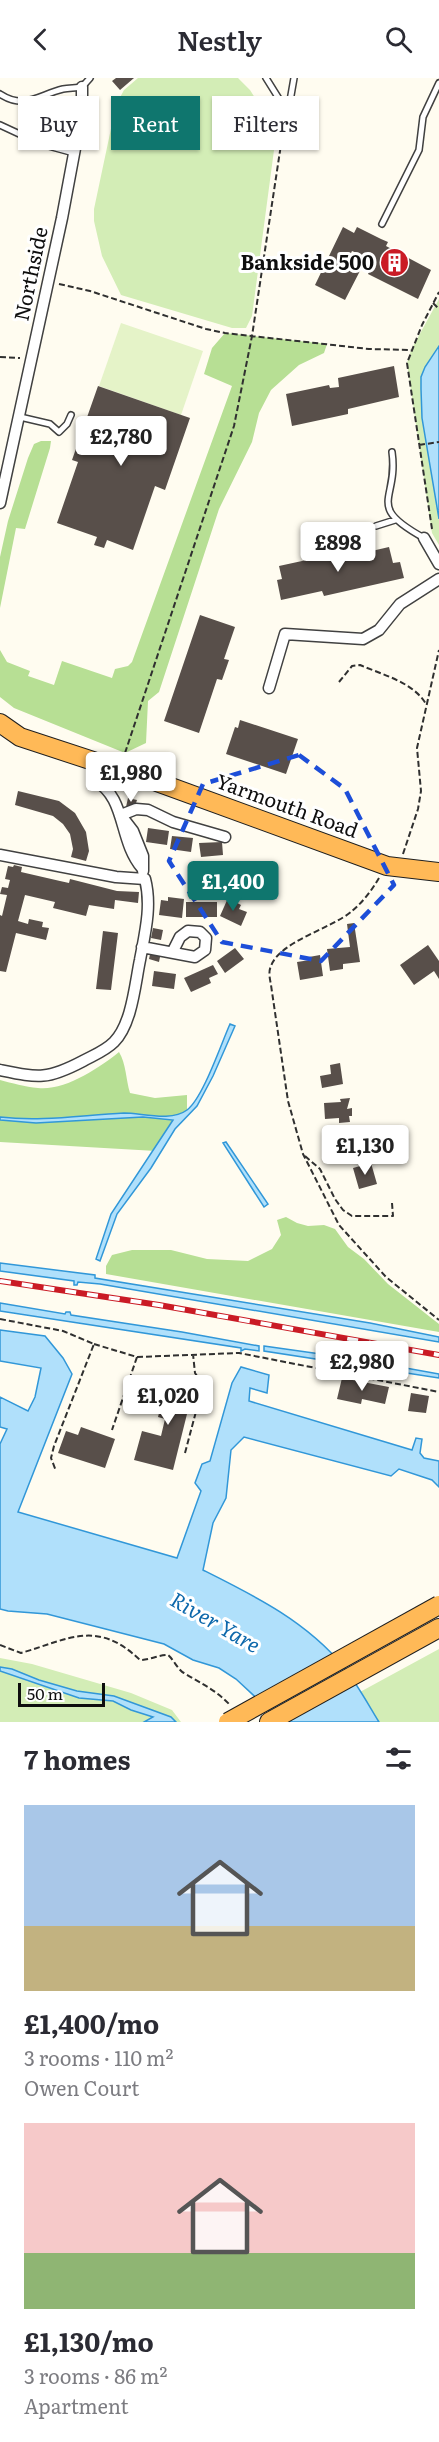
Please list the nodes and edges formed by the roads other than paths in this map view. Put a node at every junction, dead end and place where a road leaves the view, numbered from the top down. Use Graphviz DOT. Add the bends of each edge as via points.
graph roads {
  1 [pos="90,78"];
  2 [pos="266,78"];
  3 [pos="294,78"];
  4 [pos="439,83"];
  5 [pos="82,87"];
  6 [pos="0,94"];
  7 [pos="0,125"];
  8 [pos="75,153"];
  9 [pos="382,224"];
  10 [pos="71,415"];
  11 [pos="20,417"];
  12 [pos="392,452"];
  13 [pos="0,503"];
  14 [pos="395,520"];
  15 [pos="376,526"];
  16 [pos="424,538"];
  17 [pos="439,564"];
  18 [pos="439,579"];
  19 [pos="269,688"];
  20 [pos="0,723"];
  21 [pos="20,737"];
  22 [pos="0,739"];
  23 [pos="94,780"];
  24 [pos="121,815"];
  25 [pos="225,837"];
  26 [pos="0,855"];
  27 [pos="439,872"];
  28 [pos="143,873"];
  29 [pos="142,947"];
  30 [pos="173,951"];
  31 [pos="0,1070"];
  32 [pos="439,1605"];
  33 [pos="439,1628"];
  34 [pos="231,1716"];
  35 [pos="269,1722"];
  1 -- 5 [label="lane"];
  2 -- 3 [label="lane" via="286,110"];
  4 -- 9 [label="lane" via="423,117 419,150"];
  5 -- 6 [label="lane" via="23,102"];
  5 -- 8 [label="street, Northside"];
  7 -- 8 [label="lane" via="41,144"];
  8 -- 11 [label="street, Northside"];
  10 -- 11 [label="lane" via="59,432 50,424"];
  11 -- 13 [label="street, Northside"];
  12 -- 14 [label="lane" via="394,473 388,503"];
  14 -- 15 [label="lane"];
  14 -- 16 [label="lane"];
  16 -- 17 [label="street"];
  18 -- 19 [label="street" via="400,604 379,630 363,639 285,634"];
  20 -- 21 [label="highway, Yarmouth Road"];
  21 -- 22 [label="highway, Yarmouth Road"];
  21 -- 27 [label="highway, Yarmouth Road" via="392,867"];
  23 -- 24 [label="street" via="109,788"];
  24 -- 25 [label="street" via="148,810 173,822"];
  24 -- 28 [label="street" via="133,831 143,856"];
  26 -- 28 [label="street" via="116,877"];
  28 -- 29 [label="street" via="149,893"];
  29 -- 30 [label="street"];
  29 -- 31 [label="street" via="131,1005 116,1041 66,1070 45,1077"];
  32 -- 34 [label="highway, bridge"];
  33 -- 35 [label="highway"];
}
